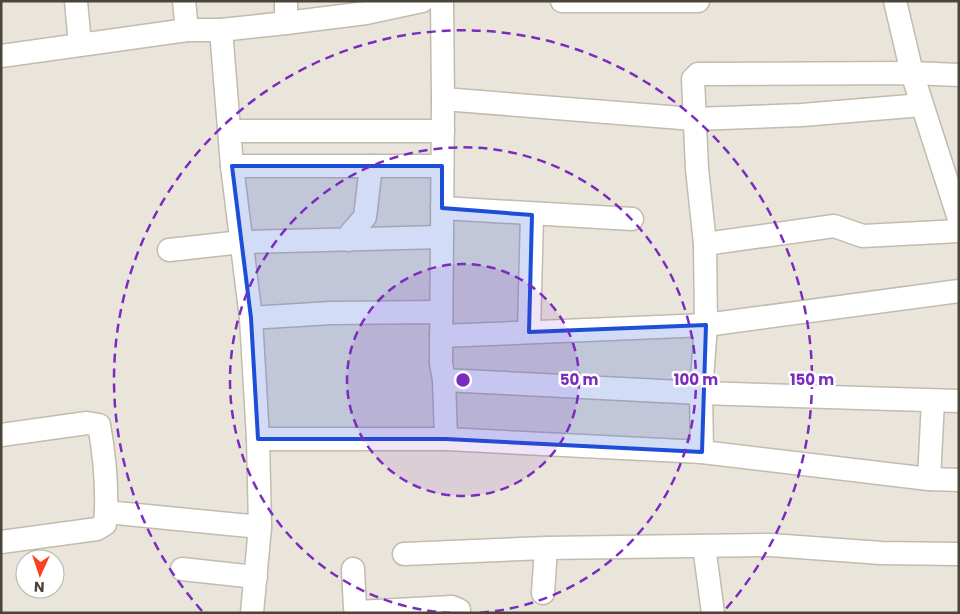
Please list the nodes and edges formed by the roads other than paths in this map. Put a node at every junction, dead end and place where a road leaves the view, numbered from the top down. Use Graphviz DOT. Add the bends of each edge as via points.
graph roads {
  1 [pos="76,1"];
  2 [pos="184,1"];
  3 [pos="422,1"];
  4 [pos="442,1"];
  5 [pos="562,1"];
  6 [pos="895,1"];
  7 [pos="686,2"];
  8 [pos="286,12"];
  9 [pos="187,30"];
  10 [pos="221,30"];
  11 [pos="80,45"];
  12 [pos="1,56"];
  13 [pos="912,73"];
  14 [pos="959,75"];
  15 [pos="443,99"];
  16 [pos="922,105"];
  17 [pos="694,118"];
  18 [pos="230,131"];
  19 [pos="443,131"];
  20 [pos="232,166"];
  21 [pos="371,166"];
  22 [pos="442,166"];
  23 [pos="442,208"];
  24 [pos="532,215"];
  25 [pos="959,218"];
  26 [pos="632,219"];
  27 [pos="959,231"];
  28 [pos="442,237"];
  29 [pos="349,240"];
  30 [pos="242,242"];
  31 [pos="705,244"];
  32 [pos="169,250"];
  33 [pos="959,291"];
  34 [pos="441,312"];
  35 [pos="251,318"];
  36 [pos="706,325"];
  37 [pos="529,332"];
  38 [pos="441,336"];
  39 [pos="444,380"];
  40 [pos="701,393"];
  41 [pos="933,401"];
  42 [pos="959,401"];
  43 [pos="1,435"];
  44 [pos="258,439"];
  45 [pos="446,440"];
  46 [pos="702,452"];
  47 [pos="929,479"];
  48 [pos="959,480"];
  49 [pos="106,512"];
  50 [pos="260,527"];
  51 [pos="1,542"];
  52 [pos="704,546"];
  53 [pos="546,548"];
  54 [pos="404,554"];
  55 [pos="959,554"];
  56 [pos="182,569"];
  57 [pos="353,569"];
  58 [pos="256,577"];
  59 [pos="543,593"];
  60 [pos="252,613"];
  61 [pos="459,613"];
  62 [pos="713,613"];
  1 -- 11 [label="street"];
  2 -- 9 [label="street"];
  3 -- 8 [label="street" via="366,13"];
  4 -- 15 [label="street"];
  5 -- 7 [label="street"];
  6 -- 13 [label="street"];
  8 -- 10 [label="street"];
  9 -- 10 [label="street"];
  9 -- 11 [label="street"];
  10 -- 18 [label="street"];
  11 -- 12 [label="street"];
  13 -- 14 [label="street"];
  13 -- 16 [label="street"];
  13 -- 17 [label="street" via="698,74 692,79"];
  15 -- 17 [label="street"];
  15 -- 19 [label="street"];
  16 -- 17 [label="street" via="802,115"];
  16 -- 25 [label="street"];
  17 -- 31 [label="street"];
  18 -- 19 [label="street"];
  18 -- 20 [label="street"];
  19 -- 22 [label="street"];
  20 -- 21 [label="street"];
  20 -- 30 [label="street"];
  21 -- 22 [label="street"];
  21 -- 29 [label="street" via="365,218"];
  22 -- 23 [label="street"];
  23 -- 24 [label="street"];
  23 -- 28 [label="street"];
  24 -- 26 [label="street"];
  24 -- 37 [label="street"];
  27 -- 31 [label="street" via="863,236 834,226"];
  28 -- 29 [label="street"];
  28 -- 34 [label="street"];
  29 -- 30 [label="street"];
  30 -- 32 [label="street"];
  30 -- 35 [label="street"];
  31 -- 36 [label="street"];
  33 -- 36 [label="street"];
  34 -- 35 [label="street"];
  34 -- 38 [label="street"];
  35 -- 44 [label="street"];
  36 -- 37 [label="street"];
  36 -- 40 [label="street"];
  37 -- 38 [label="street"];
  38 -- 39 [label="street"];
  39 -- 40 [label="street"];
  39 -- 45 [label="street"];
  40 -- 41 [label="street"];
  40 -- 46 [label="street"];
  41 -- 42 [label="street"];
  41 -- 47 [label="street"];
  43 -- 49 [label="street" via="87,423 99,425 105,463"];
  44 -- 45 [label="street"];
  44 -- 50 [label="street"];
  45 -- 46 [label="street"];
  46 -- 47 [label="street"];
  47 -- 48 [label="street"];
  49 -- 50 [label="street"];
  49 -- 51 [label="street" via="105,524 98,529"];
  50 -- 58 [label="street"];
  52 -- 53 [label="street"];
  52 -- 55 [label="street" via="801,546 881,554"];
  52 -- 62 [label="street"];
  53 -- 54 [label="street"];
  53 -- 59 [label="street"];
  56 -- 58 [label="street"];
  57 -- 61 [label="street" via="355,608 358,612 452,606"];
  58 -- 60 [label="street"];
}
